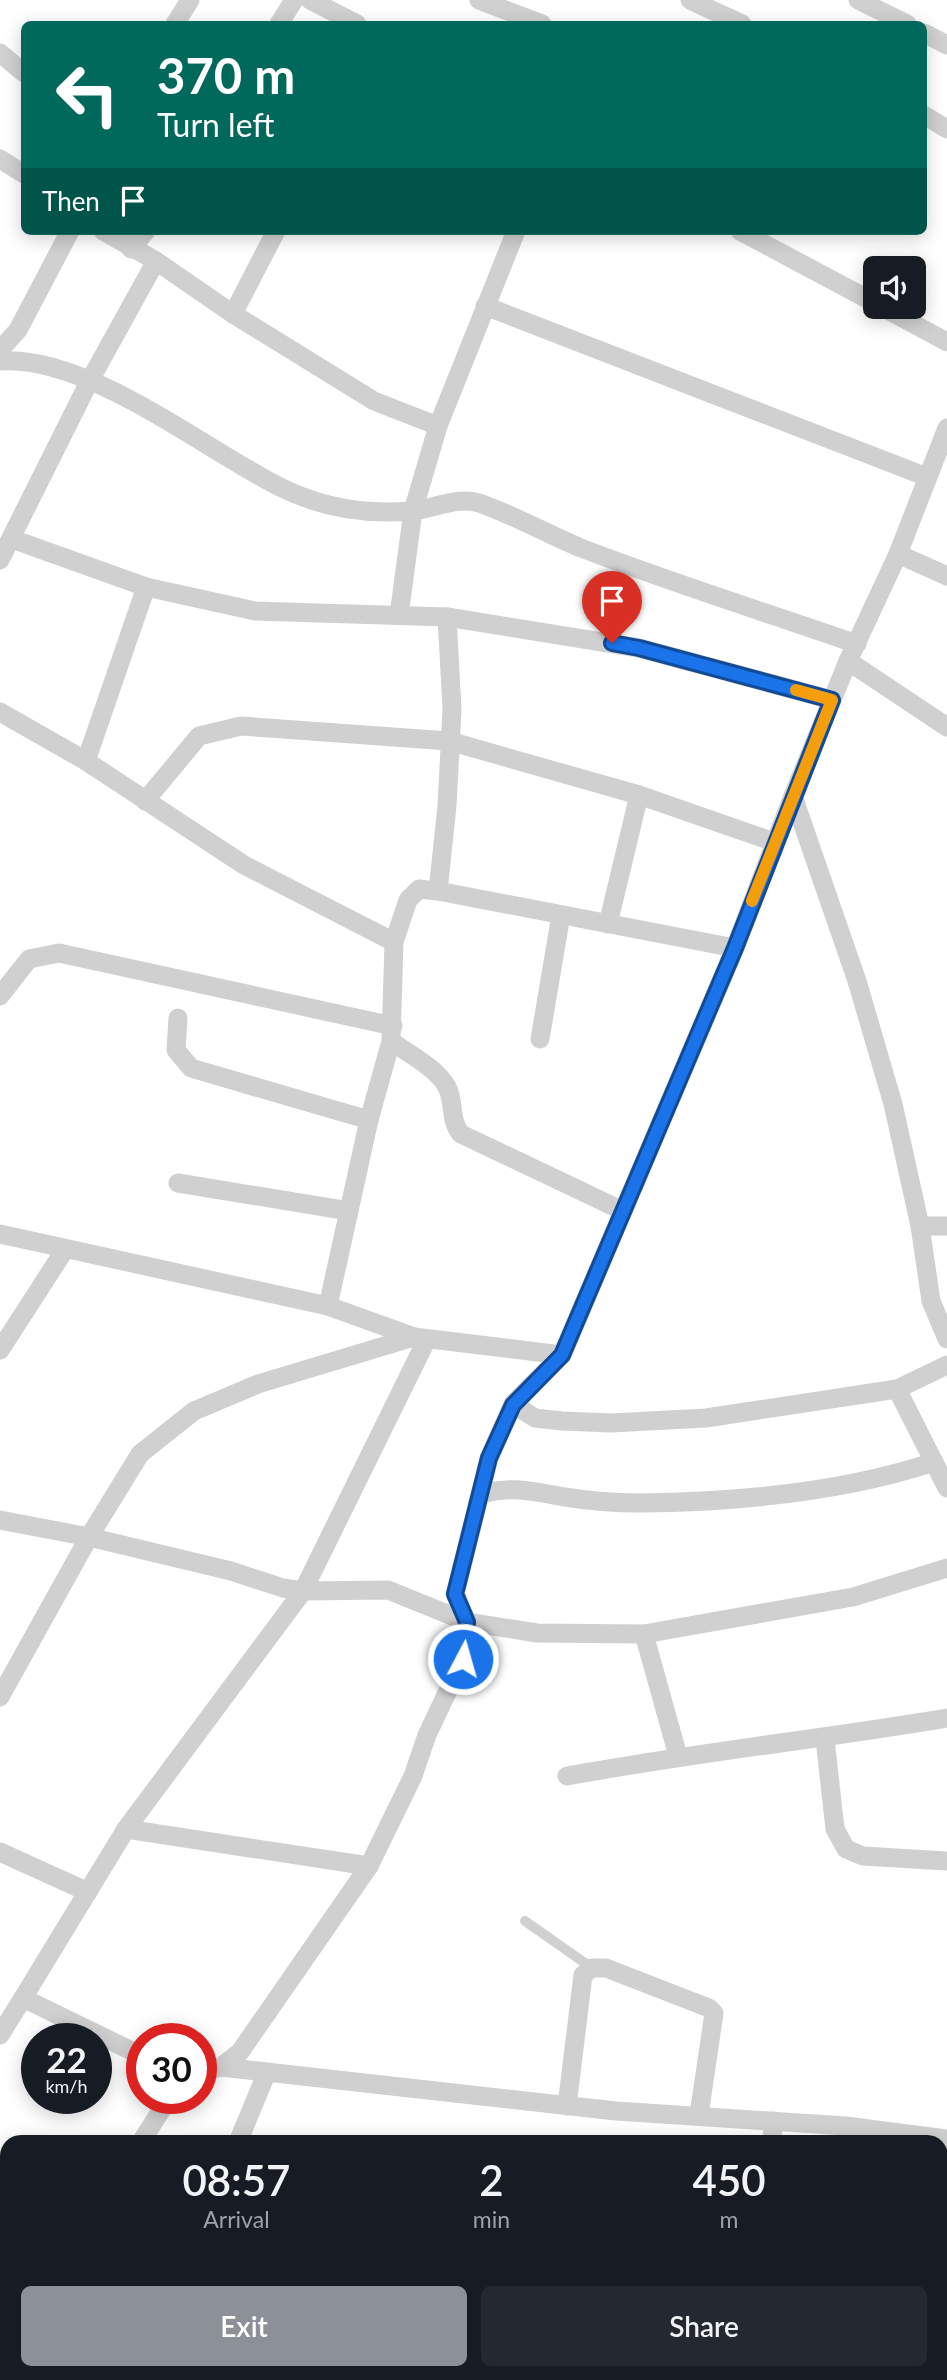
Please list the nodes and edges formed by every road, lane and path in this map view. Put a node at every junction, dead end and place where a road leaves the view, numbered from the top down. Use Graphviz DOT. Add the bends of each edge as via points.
graph roads {
  1 [pos="190,0"];
  2 [pos="294,0"];
  3 [pos="310,0"];
  4 [pos="479,0"];
  5 [pos="690,0"];
  6 [pos="858,0"];
  7 [pos="178,21"];
  8 [pos="281,21"];
  9 [pos="352,21"];
  10 [pos="534,21"];
  11 [pos="736,21"];
  12 [pos="900,21"];
  13 [pos="927,35"];
  14 [pos="947,45"];
  15 [pos="0,53"];
  16 [pos="21,70"];
  17 [pos="927,117"];
  18 [pos="947,129"];
  19 [pos="0,159"];
  20 [pos="21,172"];
  21 [pos="68,235"];
  22 [pos="109,235"];
  23 [pos="143,235"];
  24 [pos="274,235"];
  25 [pos="514,235"];
  26 [pos="748,235"];
  27 [pos="131,249"];
  28 [pos="156,261"];
  29 [pos="863,297"];
  30 [pos="485,306"];
  31 [pos="233,314"];
  32 [pos="904,319"];
  33 [pos="947,342"];
  34 [pos="0,350"];
  35 [pos="0,362"];
  36 [pos="89,382"];
  37 [pos="438,426"];
  38 [pos="947,428"];
  39 [pos="927,477"];
  40 [pos="413,511"];
  41 [pos="12,538"];
  42 [pos="898,554"];
  43 [pos="0,561"];
  44 [pos="947,576"];
  45 [pos="146,587"];
  46 [pos="399,615"];
  47 [pos="447,617"];
  48 [pos="853,652"];
  49 [pos="832,700"];
  50 [pos="0,712"];
  51 [pos="947,727"];
  52 [pos="449,741"];
  53 [pos="86,761"];
  54 [pos="639,795"];
  55 [pos="793,796"];
  56 [pos="145,801"];
  57 [pos="774,842"];
  58 [pos="438,891"];
  59 [pos="561,915"];
  60 [pos="608,924"];
  61 [pos="394,943"];
  62 [pos="735,948"];
  63 [pos="0,996"];
  64 [pos="178,1018"];
  65 [pos="392,1034"];
  66 [pos="540,1039"];
  67 [pos="369,1120"];
  68 [pos="178,1183"];
  69 [pos="349,1211"];
  70 [pos="623,1211"];
  71 [pos="920,1226"];
  72 [pos="947,1226"];
  73 [pos="0,1234"];
  74 [pos="64,1251"];
  75 [pos="328,1306"];
  76 [pos="421,1338"];
  77 [pos="947,1339"];
  78 [pos="0,1350"];
  79 [pos="562,1355"];
  80 [pos="947,1365"];
  81 [pos="897,1388"];
  82 [pos="513,1405"];
  83 [pos="934,1462"];
  84 [pos="947,1488"];
  85 [pos="482,1494"];
  86 [pos="0,1520"];
  87 [pos="89,1537"];
  88 [pos="947,1568"];
  89 [pos="303,1591"];
  90 [pos="467,1622"];
  91 [pos="644,1634"];
  92 [pos="0,1697"];
  93 [pos="947,1718"];
  94 [pos="825,1738"];
  95 [pos="678,1756"];
  96 [pos="567,1776"];
  97 [pos="126,1829"];
  98 [pos="0,1852"];
  99 [pos="947,1861"];
  100 [pos="369,1866"];
  101 [pos="88,1892"];
  102 [pos="525,1921"];
  103 [pos="592,1968"];
  104 [pos="23,1998"];
  105 [pos="0,2035"];
  106 [pos="126,2048"];
  107 [pos="220,2067"];
  108 [pos="217,2068"];
  109 [pos="267,2072"];
  110 [pos="567,2106"];
  111 [pos="159,2114"];
  112 [pos="699,2115"];
  113 [pos="773,2121"];
  114 [pos="145,2135"];
  115 [pos="240,2135"];
  116 [pos="772,2135"];
  117 [pos="911,2135"];
  1 -- 7 [label="street"];
  2 -- 8 [label="street"];
  3 -- 9 [label="street"];
  4 -- 10 [label="street"];
  5 -- 11 [label="street"];
  6 -- 12 [label="street"];
  13 -- 14 [label="street"];
  15 -- 16 [label="street"];
  17 -- 18 [label="street"];
  19 -- 20 [label="street"];
  21 -- 34 [label="street" via="18,330"];
  22 -- 27 [label="street"];
  23 -- 27 [label="street"];
  24 -- 31 [label="street"];
  25 -- 30 [label="street"];
  26 -- 29 [label="street"];
  27 -- 28 [label="street"];
  28 -- 31 [label="street"];
  28 -- 36 [label="street"];
  30 -- 37 [label="street"];
  30 -- 39 [label="street"];
  31 -- 37 [label="street" via="374,401"];
  32 -- 33 [label="street"];
  35 -- 36 [label="street" via="15,360 48,367"];
  36 -- 40 [label="street" via="278,486 316,502 362,512"];
  36 -- 41 [label="street"];
  37 -- 40 [label="street"];
  38 -- 39 [label="street"];
  39 -- 42 [label="street"];
  40 -- 46 [label="street"];
  40 -- 48 [label="street" via="444,503 476,502 581,548"];
  41 -- 43 [label="street"];
  41 -- 45 [label="street"];
  42 -- 44 [label="street"];
  42 -- 48 [label="street"];
  45 -- 46 [label="street" via="255,611"];
  45 -- 53 [label="street"];
  46 -- 47 [label="street"];
  47 -- 49 [label="street" via="639,648"];
  47 -- 52 [label="street" via="452,709"];
  48 -- 49 [label="street"];
  48 -- 51 [label="street"];
  49 -- 55 [label="street"];
  50 -- 53 [label="street"];
  52 -- 54 [label="street"];
  52 -- 56 [label="street" via="241,726 219,729 199,736"];
  52 -- 58 [label="street"];
  53 -- 56 [label="street"];
  54 -- 57 [label="street"];
  54 -- 60 [label="street"];
  55 -- 57 [label="street"];
  55 -- 71 [label="street" via="857,981"];
  56 -- 61 [label="street" via="244,865"];
  57 -- 62 [label="street"];
  58 -- 59 [label="street"];
  58 -- 61 [label="street" via="419,889 411,894"];
  59 -- 60 [label="street"];
  59 -- 66 [label="street"];
  60 -- 62 [label="street"];
  61 -- 65 [label="street"];
  62 -- 70 [label="street"];
  63 -- 65 [label="street" via="29,959 59,953"];
  64 -- 67 [label="street" via="176,1051 191,1069"];
  65 -- 67 [label="street"];
  65 -- 70 [label="street" via="447,1087 461,1134"];
  67 -- 69 [label="street"];
  68 -- 69 [label="street"];
  69 -- 75 [label="street"];
  70 -- 79 [label="street"];
  71 -- 72 [label="street"];
  71 -- 77 [label="street" via="931,1301"];
  73 -- 74 [label="street"];
  74 -- 75 [label="street"];
  74 -- 78 [label="street"];
  75 -- 76 [label="street"];
  76 -- 79 [label="street"];
  76 -- 87 [label="street" via="258,1384 194,1411 140,1454"];
  76 -- 89 [label="street"];
  79 -- 82 [label="street"];
  80 -- 81 [label="street"];
  81 -- 82 [label="street" via="706,1418 611,1423 535,1418"];
  81 -- 83 [label="street"];
  82 -- 85 [label="street" via="489,1458"];
  83 -- 84 [label="street"];
  83 -- 85 [label="street" via="895,1476 843,1486 735,1498 638,1503 503,1488"];
  85 -- 90 [label="street" via="455,1594"];
  86 -- 87 [label="street"];
  87 -- 89 [label="street"];
  87 -- 92 [label="street"];
  88 -- 91 [label="street" via="853,1597"];
  89 -- 90 [label="street" via="388,1590"];
  89 -- 97 [label="street"];
  90 -- 91 [label="street" via="537,1633"];
  90 -- 100 [label="street" via="463,1659"];
  91 -- 95 [label="street"];
  93 -- 94 [label="street"];
  94 -- 95 [label="street"];
  94 -- 99 [label="street" via="835,1829 846,1849 863,1856"];
  95 -- 96 [label="street"];
  97 -- 100 [label="street"];
  97 -- 101 [label="street"];
  98 -- 101 [label="street"];
  100 -- 107 [label="street" via="240,2052"];
  101 -- 104 [label="street"];
  102 -- 103 [label="lane"];
  103 -- 110 [label="street" via="580,1985"];
  103 -- 112 [label="street" via="606,1968 714,2013"];
  104 -- 105 [label="street"];
  104 -- 106 [label="street"];
  107 -- 108 [label="street"];
  107 -- 109 [label="street"];
  109 -- 110 [label="street"];
  109 -- 115 [label="street"];
  110 -- 112 [label="street"];
  111 -- 114 [label="street"];
  112 -- 113 [label="street"];
  113 -- 116 [label="street"];
  113 -- 117 [label="street"];
}
